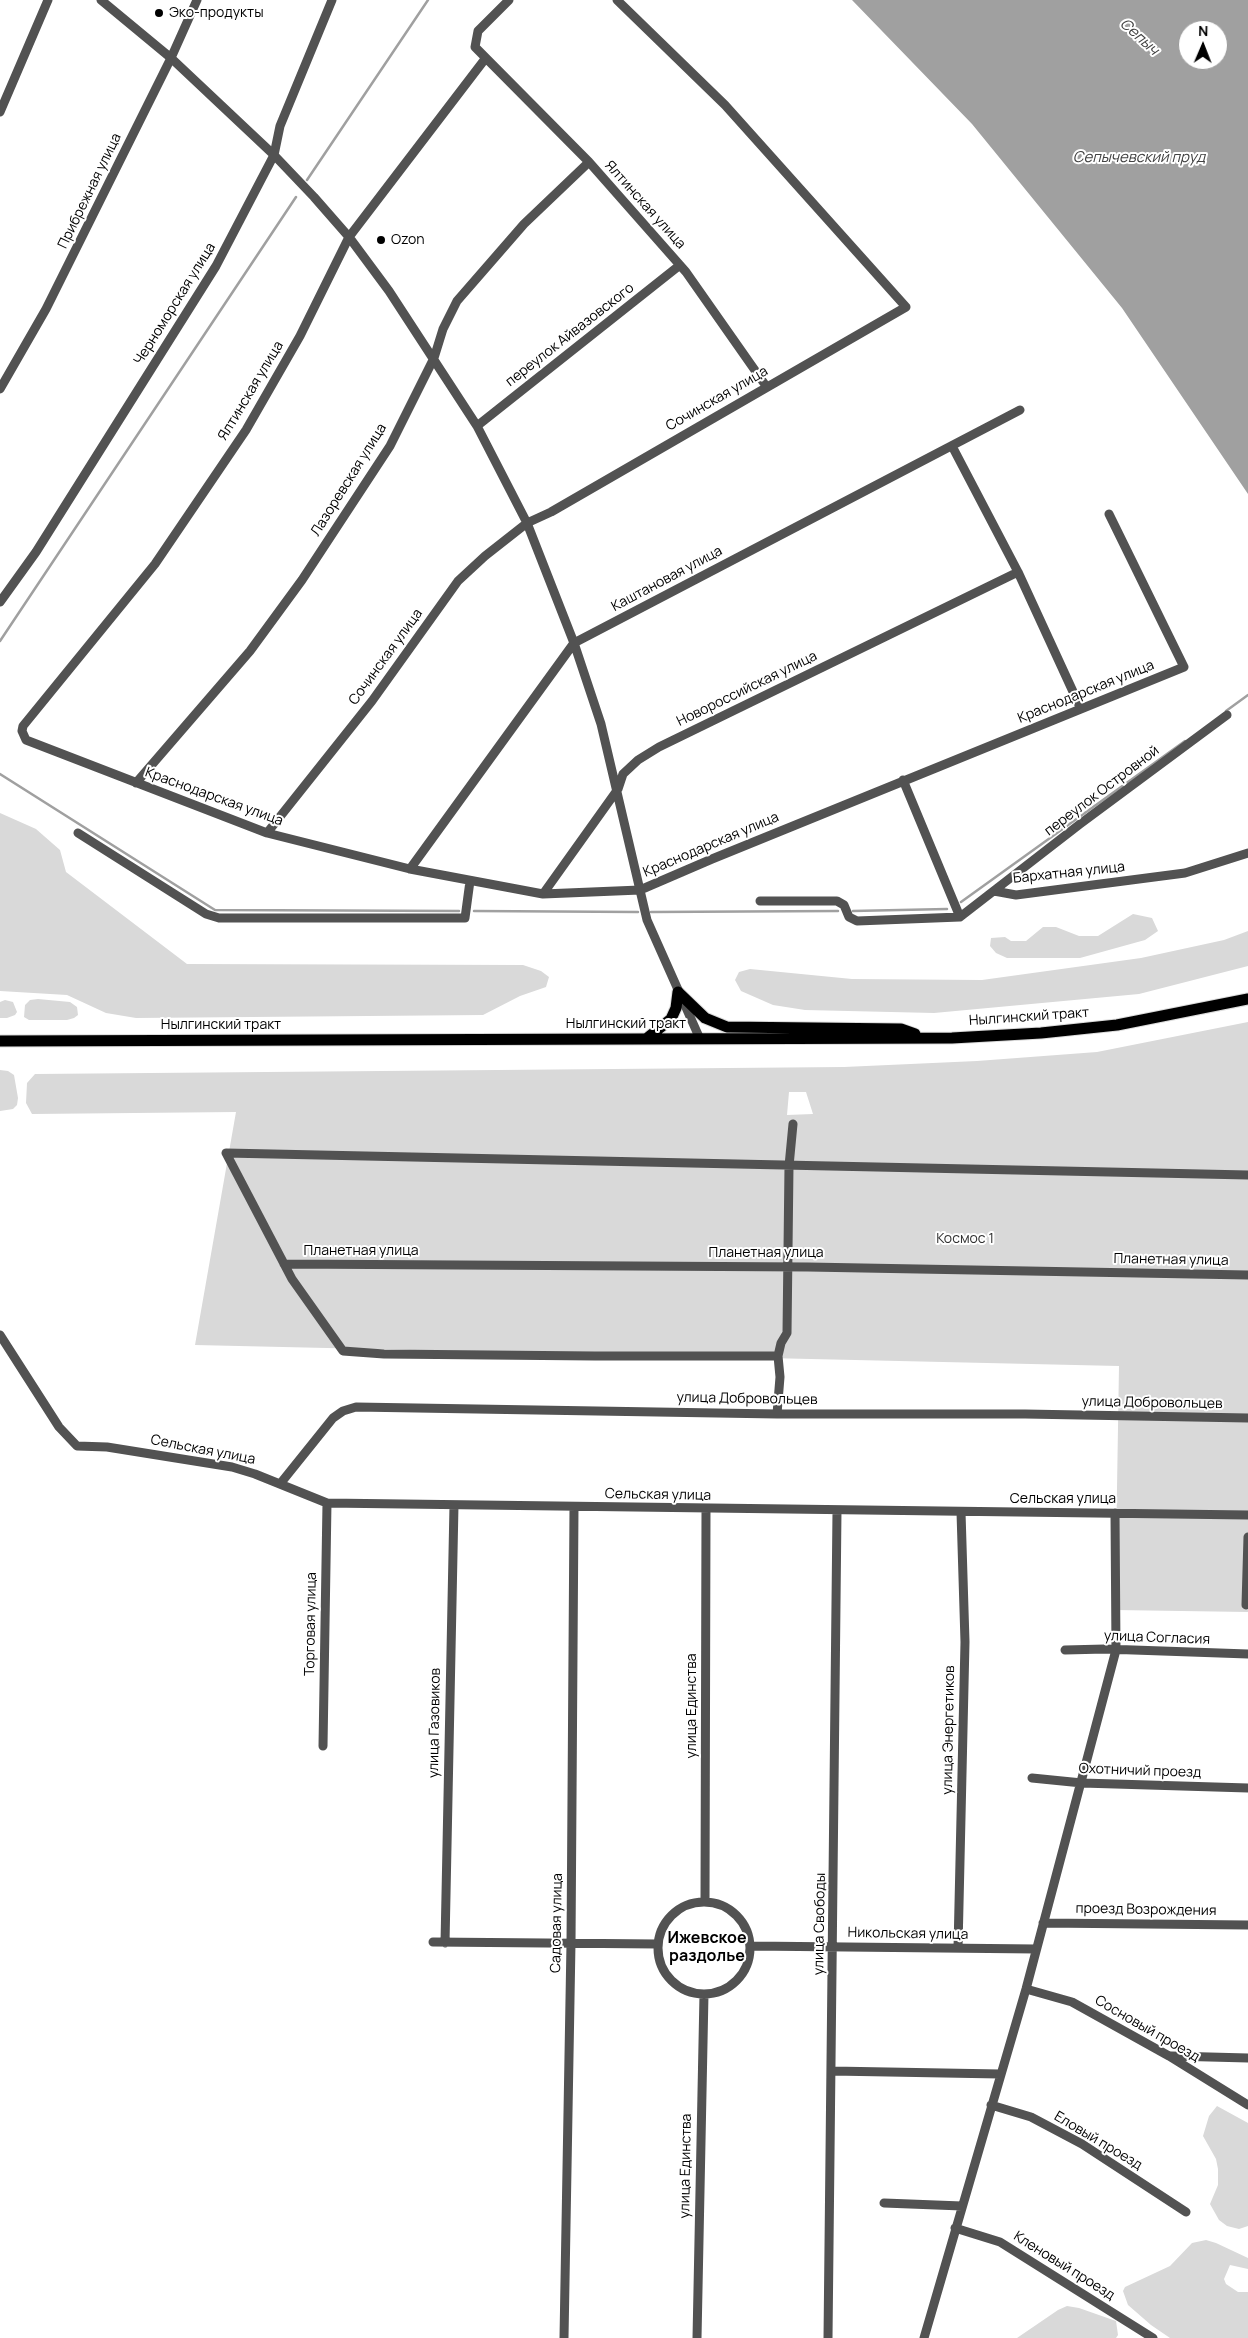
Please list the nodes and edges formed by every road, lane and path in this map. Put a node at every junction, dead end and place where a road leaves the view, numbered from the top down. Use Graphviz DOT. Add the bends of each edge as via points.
graph roads {
  1 [pos="48,0"];
  2 [pos="101,0"];
  3 [pos="197,0"];
  4 [pos="332,0"];
  5 [pos="509,0"];
  6 [pos="616,0"];
  7 [pos="170,58"];
  8 [pos="485,59"];
  9 [pos="0,112"];
  10 [pos="274,155"];
  11 [pos="588,162"];
  12 [pos="349,238"];
  13 [pos="680,266"];
  14 [pos="434,358"];
  15 [pos="766,386"];
  16 [pos="0,389"];
  17 [pos="1020,410"];
  18 [pos="477,426"];
  19 [pos="952,446"];
  20 [pos="1109,514"];
  21 [pos="527,523"];
  22 [pos="1018,572"];
  23 [pos="0,602"];
  24 [pos="574,643"];
  25 [pos="1081,709"];
  26 [pos="1227,715"];
  27 [pos="23,726"];
  28 [pos="903,780"];
  29 [pos="136,783"];
  30 [pos="618,789"];
  31 [pos="78,833"];
  32 [pos="267,834"];
  33 [pos="1248,853"];
  34 [pos="410,869"];
  35 [pos="470,881"];
  36 [pos="640,890"];
  37 [pos="994,891"];
  38 [pos="543,894"];
  39 [pos="760,901"];
  40 [pos="960,917"];
  41 [pos="678,992"];
  42 [pos="1248,999"];
  43 [pos="929,1038"];
  44 [pos="645,1039"];
  45 [pos="700,1039"];
  46 [pos="0,1041"];
  47 [pos="793,1124"];
  48 [pos="789,1166"];
  49 [pos="1248,1175"];
  50 [pos="284,1264"];
  51 [pos="789,1267"];
  52 [pos="1248,1275"];
  53 [pos="0,1336"];
  54 [pos="778,1356"];
  55 [pos="777,1414"];
  56 [pos="1248,1418"];
  57 [pos="280,1484"];
  58 [pos="327,1503"];
  59 [pos="454,1505"];
  60 [pos="574,1507"];
  61 [pos="706,1510"];
  62 [pos="837,1511"];
  63 [pos="961,1512"];
  64 [pos="1115,1513"];
  65 [pos="1248,1515"];
  66 [pos="1248,1537"];
  67 [pos="1246,1605"];
  68 [pos="1065,1650"];
  69 [pos="1116,1650"];
  70 [pos="1248,1654"];
  71 [pos="323,1746"];
  72 [pos="1032,1778"];
  73 [pos="1082,1783"];
  74 [pos="1248,1788"];
  75 [pos="705,1902"];
  76 [pos="1043,1923"];
  77 [pos="1248,1925"];
  78 [pos="433,1942"];
  79 [pos="445,1943"];
  80 [pos="571,1943"];
  81 [pos="658,1944"];
  82 [pos="750,1946"];
  83 [pos="834,1947"];
  84 [pos="958,1948"];
  85 [pos="1036,1949"];
  86 [pos="1026,1989"];
  87 [pos="704,1994"];
  88 [pos="1169,2056"];
  89 [pos="1248,2058"];
  90 [pos="832,2071"];
  91 [pos="1000,2074"];
  92 [pos="991,2105"];
  93 [pos="1248,2105"];
  94 [pos="884,2203"];
  95 [pos="962,2206"];
  96 [pos="1186,2212"];
  97 [pos="955,2228"];
  98 [pos="564,2338"];
  99 [pos="696,2338"];
  100 [pos="828,2338"];
  101 [pos="924,2338"];
  102 [pos="1153,2338"];
  1 -- 9 [label="street"];
  2 -- 7 [label="street"];
  3 -- 7 [label="street, Прибрежная улица"];
  4 -- 10 [label="street, Черноморская улица" via="280,126"];
  5 -- 8 [label="street, Ялтинская улица" via="478,31 476,47"];
  6 -- 15 [label="street, Сочинская улица" via="725,105 906,307"];
  7 -- 10 [label="street"];
  7 -- 16 [label="street, Прибрежная улица" via="46,309"];
  8 -- 11 [label="street, Ялтинская улица"];
  8 -- 12 [label="street, Ялтинская улица"];
  10 -- 12 [label="street"];
  10 -- 23 [label="street, Черноморская улица" via="216,266 36,552"];
  11 -- 13 [label="street, Ялтинская улица"];
  11 -- 14 [label="street, Лазоревская улица" via="524,224 471,283 457,301 443,329"];
  12 -- 14 [label="street"];
  12 -- 27 [label="street, Ялтинская улица" via="300,336 246,430 155,564"];
  13 -- 15 [label="street, Ялтинская улица"];
  13 -- 18 [label="street, переулок Айвазовского"];
  14 -- 18 [label="street"];
  14 -- 29 [label="street, Лазоревская улица" via="390,446 302,580 250,652"];
  15 -- 21 [label="street, Сочинская улица"];
  17 -- 19 [label="street, Каштановая улица"];
  18 -- 21 [label="street"];
  19 -- 22 [label="street"];
  19 -- 24 [label="street, Каштановая улица"];
  20 -- 25 [label="street, Краснодарская улица" via="1184,668"];
  21 -- 24 [label="street"];
  21 -- 32 [label="street, Сочинская улица" via="458,582 372,701"];
  22 -- 25 [label="street"];
  22 -- 30 [label="street, Новороссийская улица" via="658,747 623,774"];
  24 -- 30 [label="street"];
  24 -- 34 [label="street, Каштановая улица"];
  25 -- 28 [label="street, Краснодарская улица"];
  26 -- 37 [label="street, переулок Островной"];
  27 -- 29 [label="street, Краснодарская улица" via="26,740"];
  28 -- 36 [label="street, Краснодарская улица"];
  28 -- 40 [label="street"];
  29 -- 32 [label="street, Краснодарская улица"];
  30 -- 36 [label="street"];
  30 -- 38 [label="street, Новороссийская улица"];
  31 -- 35 [label="street" via="206,914 218,918 465,918"];
  32 -- 34 [label="street, Краснодарская улица"];
  33 -- 37 [label="street, Бархатная улица" via="1185,873 1016,895"];
  34 -- 35 [label="street, Краснодарская улица"];
  35 -- 38 [label="street, Краснодарская улица"];
  36 -- 38 [label="street, Краснодарская улица"];
  36 -- 41 [label="street" via="647,920"];
  37 -- 40 [label="street, Бархатная улица"];
  39 -- 40 [label="street" via="837,901 844,905 849,917 857,921"];
  41 -- 43 [label="main road" via="705,1018 727,1028 901,1029"];
  41 -- 44 [label="main road" via="671,1019"];
  41 -- 45 [label="street"];
  42 -- 43 [label="main road, Нылгинский тракт" via="1117,1026"];
  43 -- 45 [label="main road, Нылгинский тракт"];
  44 -- 45 [label="main road, Нылгинский тракт"];
  44 -- 46 [label="main road, Нылгинский тракт"];
  47 -- 48 [label="street"];
  48 -- 49 [label="street"];
  48 -- 50 [label="street" via="226,1153"];
  48 -- 51 [label="street"];
  50 -- 51 [label="street, Планетная улица"];
  50 -- 54 [label="street" via="343,1351 384,1354"];
  51 -- 52 [label="street, Планетная улица"];
  51 -- 54 [label="street" via="787,1333"];
  53 -- 57 [label="street, Сельская улица" via="60,1427 77,1446 107,1447 232,1467"];
  54 -- 55 [label="street"];
  55 -- 56 [label="street, улица Добровольцев"];
  55 -- 57 [label="street, улица Добровольцев" via="356,1407 333,1418"];
  57 -- 58 [label="street, Сельская улица"];
  58 -- 59 [label="street, Сельская улица"];
  58 -- 71 [label="street, Торговая улица"];
  59 -- 60 [label="street, Сельская улица"];
  59 -- 79 [label="street, улица Газовиков"];
  60 -- 61 [label="street, Сельская улица"];
  60 -- 80 [label="street, Садовая улица"];
  61 -- 62 [label="street, Сельская улица"];
  61 -- 75 [label="street, улица Единства"];
  62 -- 63 [label="street, Сельская улица"];
  62 -- 83 [label="street, улица Свободы"];
  63 -- 64 [label="street, Сельская улица"];
  63 -- 84 [label="street, улица Энергетиков" via="965,1642"];
  64 -- 65 [label="street, Сельская улица"];
  64 -- 69 [label="street"];
  66 -- 67 [label="street"];
  68 -- 69 [label="street, улица Согласия"];
  69 -- 70 [label="street, улица Согласия"];
  69 -- 73 [label="street"];
  72 -- 73 [label="street, Охотничий проезд"];
  73 -- 74 [label="street, Охотничий проезд"];
  73 -- 76 [label="street"];
  75 -- 81 [label="street" via="691,1904 668,1919"];
  75 -- 82 [label="street" via="719,1904 736,1915 748,1932"];
  76 -- 77 [label="street, проезд Возрождения"];
  76 -- 85 [label="street"];
  78 -- 79 [label="street"];
  79 -- 80 [label="street"];
  80 -- 81 [label="street"];
  80 -- 98 [label="street, Садовая улица"];
  81 -- 87 [label="street" via="660,1960 676,1984 689,1992"];
  82 -- 83 [label="street, Никольская улица"];
  82 -- 87 [label="street" via="749,1960 732,1985 719,1992"];
  83 -- 84 [label="street, Никольская улица"];
  83 -- 90 [label="street, улица Свободы"];
  84 -- 85 [label="street, Никольская улица"];
  85 -- 86 [label="street"];
  86 -- 88 [label="street, Сосновый проезд" via="1072,2002"];
  86 -- 91 [label="street"];
  87 -- 99 [label="street, улица Единства"];
  88 -- 89 [label="street"];
  88 -- 93 [label="street, Сосновый проезд"];
  90 -- 91 [label="street"];
  90 -- 100 [label="street, улица Свободы"];
  91 -- 92 [label="street"];
  92 -- 95 [label="street"];
  92 -- 96 [label="street, Еловый проезд" via="1031,2117 1082,2144"];
  94 -- 95 [label="street"];
  95 -- 97 [label="street"];
  97 -- 101 [label="street"];
  97 -- 102 [label="street, Кленовый проезд" via="1000,2242"];
}
